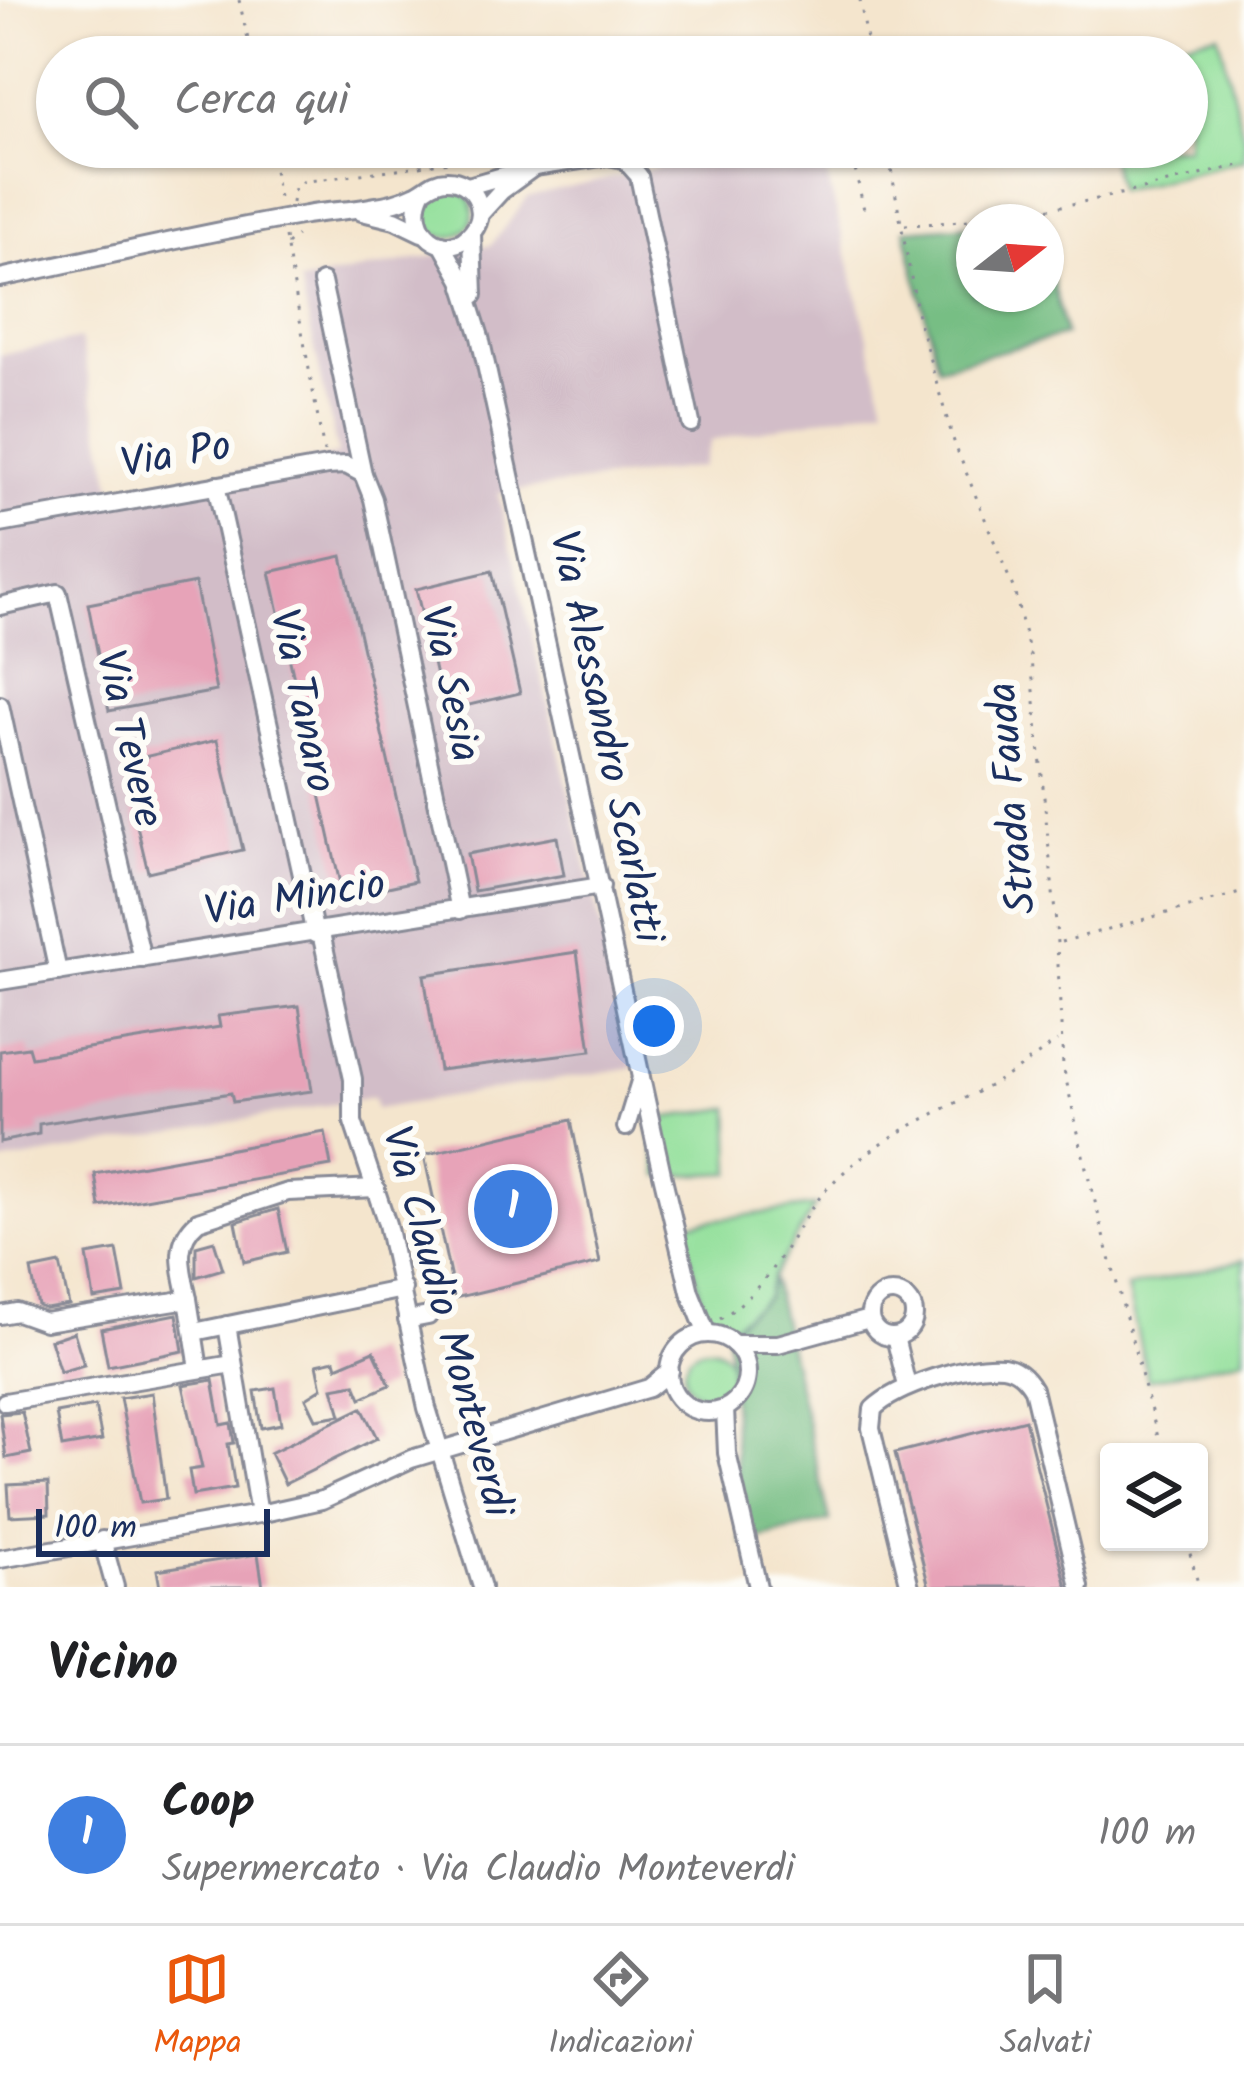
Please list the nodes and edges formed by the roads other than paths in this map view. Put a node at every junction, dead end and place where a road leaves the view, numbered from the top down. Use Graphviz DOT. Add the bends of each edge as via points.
graph roads {
  1 [pos="509,168"];
  2 [pos="522,168"];
  3 [pos="632,168"];
  4 [pos="468,186"];
  5 [pos="422,192"];
  6 [pos="355,210"];
  7 [pos="480,214"];
  8 [pos="423,233"];
  9 [pos="472,234"];
  10 [pos="442,244"];
  11 [pos="0,278"];
  12 [pos="322,282"];
  13 [pos="480,338"];
  14 [pos="691,423"];
  15 [pos="363,474"];
  16 [pos="216,485"];
  17 [pos="0,524"];
  18 [pos="0,605"];
  19 [pos="0,705"];
  20 [pos="602,886"];
  21 [pos="460,910"];
  22 [pos="318,933"];
  23 [pos="142,959"];
  24 [pos="58,972"];
  25 [pos="0,981"];
  26 [pos="642,1077"];
  27 [pos="626,1127"];
  28 [pos="376,1188"];
  29 [pos="403,1289"];
  30 [pos="689,1292"];
  31 [pos="188,1299"];
  32 [pos="0,1315"];
  33 [pos="428,1316"];
  34 [pos="869,1319"];
  35 [pos="407,1321"];
  36 [pos="226,1325"];
  37 [pos="194,1332"];
  38 [pos="707,1334"];
  39 [pos="895,1337"];
  40 [pos="687,1341"];
  41 [pos="734,1344"];
  42 [pos="778,1344"];
  43 [pos="233,1364"];
  44 [pos="747,1368"];
  45 [pos="199,1369"];
  46 [pos="670,1371"];
  47 [pos="908,1386"];
  48 [pos="649,1388"];
  49 [pos="676,1394"];
  50 [pos="5,1402"];
  51 [pos="725,1408"];
  52 [pos="705,1412"];
  53 [pos="440,1449"];
  54 [pos="727,1453"];
  55 [pos="259,1514"];
  56 [pos="102,1540"];
  57 [pos="0,1559"];
  58 [pos="115,1587"];
  59 [pos="482,1587"];
  60 [pos="758,1587"];
  61 [pos="910,1587"];
  62 [pos="1080,1587"];
  1 -- 4 [label="street"];
  2 -- 7 [label="street"];
  3 -- 14 [label="street"];
  4 -- 5 [label="street" via="440,180"];
  4 -- 7 [label="street"];
  5 -- 6 [label="street"];
  5 -- 8 [label="street" via="416,213"];
  6 -- 8 [label="street"];
  6 -- 11 [label="street"];
  7 -- 9 [label="street"];
  8 -- 10 [label="street"];
  9 -- 10 [label="street"];
  9 -- 13 [label="street, Via Alessandro Scarlatti"];
  10 -- 13 [label="street, Via Alessandro Scarlatti"];
  12 -- 15 [label="street, Via Sesia"];
  13 -- 20 [label="street, Via Alessandro Scarlatti"];
  15 -- 16 [label="street, Via Po" via="327,466"];
  15 -- 21 [label="street, Via Sesia"];
  16 -- 17 [label="street, Via Po"];
  16 -- 22 [label="street, Via Tanaro"];
  18 -- 23 [label="street, Via Tevere" via="58,593"];
  19 -- 24 [label="street"];
  20 -- 21 [label="street, Via Mincio"];
  20 -- 26 [label="street, Via Alessandro Scarlatti"];
  21 -- 22 [label="street, Via Mincio"];
  22 -- 23 [label="street, Via Mincio"];
  22 -- 28 [label="street, Via Claudio Monteverdi" via="353,1079 353,1122"];
  23 -- 24 [label="street, Via Mincio"];
  24 -- 25 [label="street, Via Mincio"];
  26 -- 27 [label="street"];
  26 -- 30 [label="street, Via Alessandro Scarlatti"];
  28 -- 29 [label="street, Via Claudio Monteverdi"];
  28 -- 31 [label="street" via="289,1192 197,1221 179,1251"];
  29 -- 35 [label="street, Via Claudio Monteverdi"];
  29 -- 36 [label="street"];
  30 -- 38 [label="street, Via Alessandro Scarlatti"];
  30 -- 40 [label="street, Via Alessandro Scarlatti"];
  31 -- 32 [label="street" via="45,1322"];
  31 -- 37 [label="street"];
  33 -- 35 [label="street"];
  34 -- 39 [label="street" via="877,1332"];
  34 -- 39 [label="street" via="881,1295 902,1295 914,1319"];
  34 -- 42 [label="street"];
  35 -- 53 [label="street, Via Claudio Monteverdi"];
  36 -- 37 [label="street"];
  36 -- 43 [label="street"];
  37 -- 45 [label="street"];
  38 -- 40 [label="street"];
  38 -- 41 [label="street"];
  39 -- 47 [label="street"];
  40 -- 46 [label="street"];
  41 -- 42 [label="street"];
  41 -- 44 [label="street"];
  42 -- 44 [label="street"];
  43 -- 45 [label="street"];
  43 -- 55 [label="street"];
  44 -- 51 [label="street" via="740,1396"];
  45 -- 50 [label="street"];
  46 -- 48 [label="street"];
  46 -- 49 [label="street"];
  47 -- 61 [label="street" via="873,1409 872,1427"];
  47 -- 62 [label="street" via="1004,1366 1026,1378"];
  48 -- 49 [label="street"];
  48 -- 53 [label="street"];
  49 -- 52 [label="street"];
  51 -- 52 [label="street"];
  51 -- 54 [label="street"];
  52 -- 54 [label="street"];
  53 -- 55 [label="street" via="322,1500"];
  53 -- 59 [label="street, Via Claudio Monteverdi"];
  54 -- 60 [label="street"];
  55 -- 56 [label="street"];
  56 -- 57 [label="street"];
  56 -- 58 [label="street"];
}
